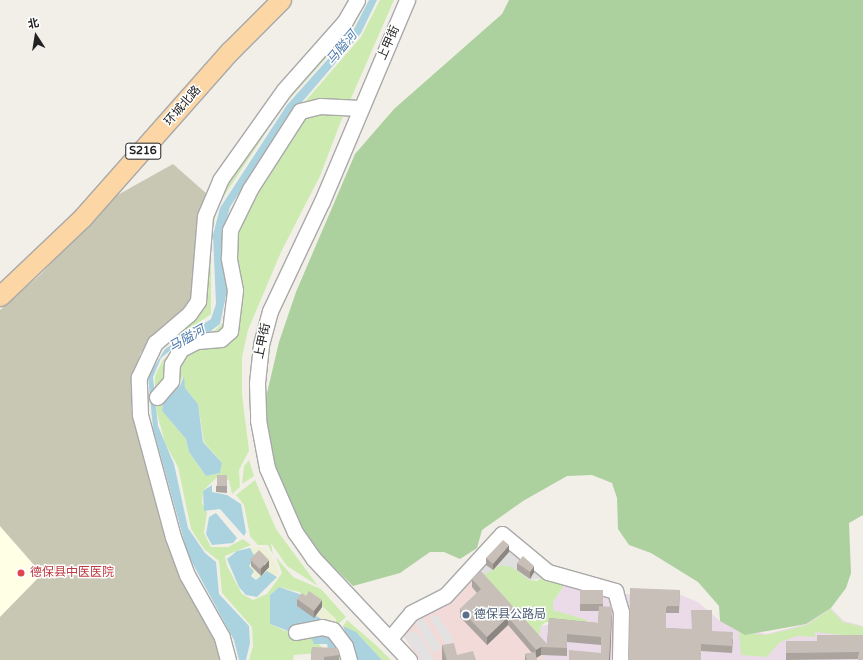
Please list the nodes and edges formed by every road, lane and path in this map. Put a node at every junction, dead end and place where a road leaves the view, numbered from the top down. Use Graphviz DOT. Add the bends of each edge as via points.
graph roads {
  1 [pos="271,0"];
  2 [pos="280,0"];
  3 [pos="357,0"];
  4 [pos="401,0"];
  5 [pos="407,0"];
  6 [pos="357,108"];
  7 [pos="0,288"];
  8 [pos="0,296"];
  9 [pos="157,397"];
  10 [pos="296,632"];
  11 [pos="391,637"];
  12 [pos="228,660"];
  13 [pos="348,660"];
  14 [pos="401,660"];
  15 [pos="409,660"];
  16 [pos="620,660"];
  1 -- 7 [label="main road, 环城北路 / S216" via="68,225"];
  2 -- 8 [label="main road, 环城北路 / S216" via="230,51 82,218"];
  3 -- 12 [label="street" via="350,15 291,81 223,176 204,216 198,301 189,314 155,343 139,377 140,415 173,537 187,575 222,638"];
  4 -- 6 [label="street, 上甲街"];
  5 -- 6 [label="street, 上甲街"];
  6 -- 9 [label="street" via="311,106 300,111 250,189 230,230 228,258 235,290 230,331 221,339 197,341 181,349 172,364 171,381"];
  6 -- 11 [label="street, 上甲街" via="264,328 258,365 258,420 267,468 295,532 346,595"];
  6 -- 14 [label="street, 上甲街" via="265,309 252,364 252,413 262,469 289,534 339,598"];
  10 -- 13 [label="street" via="322,627 333,630 345,646"];
  11 -- 15 [label="street, 上甲街"];
  11 -- 16 [label="street" via="412,613 444,596 502,534 548,572 616,591 621,612"];
}
